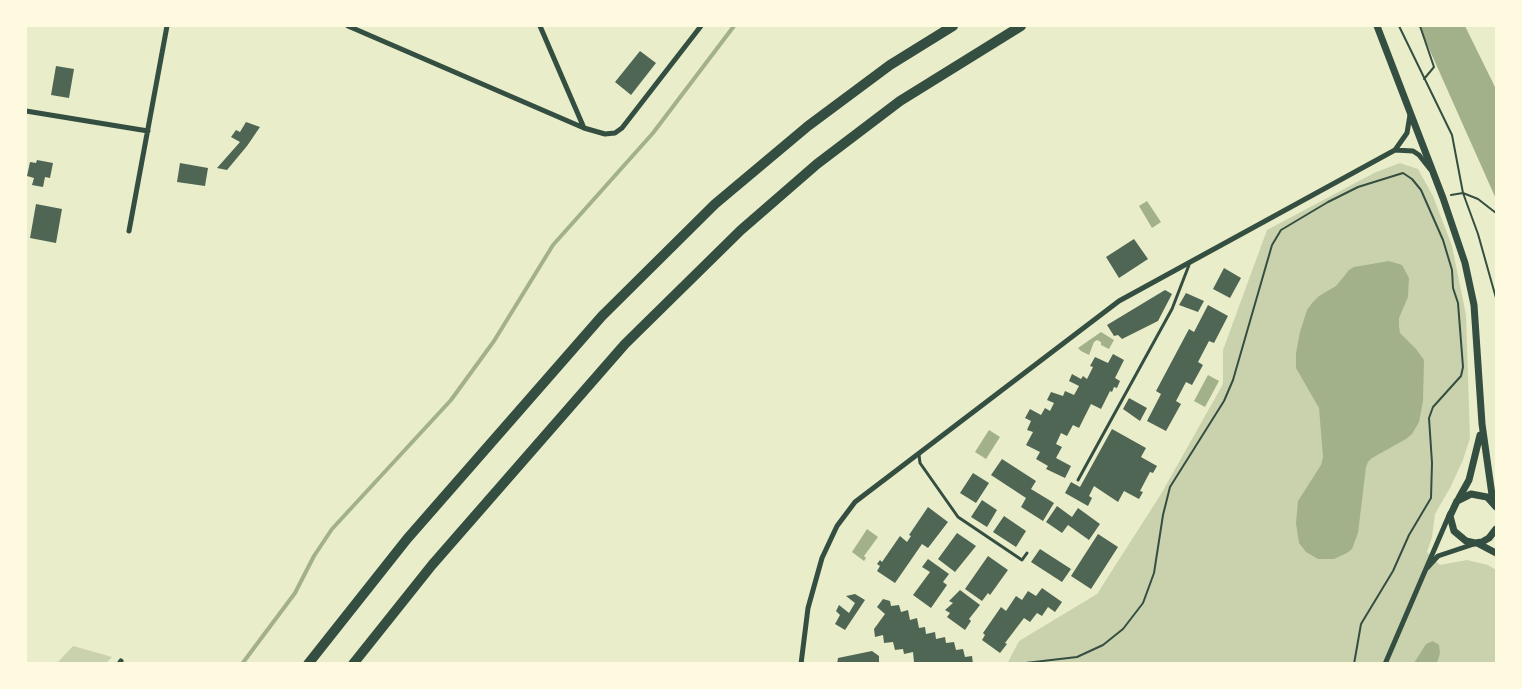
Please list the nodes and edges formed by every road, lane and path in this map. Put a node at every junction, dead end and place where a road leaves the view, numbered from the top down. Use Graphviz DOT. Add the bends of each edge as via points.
graph roads {
  1 [pos="167,26"];
  2 [pos="348,26"];
  3 [pos="540,26"];
  4 [pos="701,26"];
  5 [pos="952,26"];
  6 [pos="1021,26"];
  7 [pos="1377,26"];
  8 [pos="1400,26"];
  9 [pos="1420,26"];
  10 [pos="1424,79"];
  11 [pos="26,111"];
  12 [pos="1410,112"];
  13 [pos="584,128"];
  14 [pos="148,131"];
  15 [pos="1395,150"];
  16 [pos="1433,172"];
  17 [pos="1462,193"];
  18 [pos="1443,198"];
  19 [pos="1497,213"];
  20 [pos="129,231"];
  21 [pos="1189,263"];
  22 [pos="1497,298"];
  23 [pos="1482,424"];
  24 [pos="919,453"];
  25 [pos="1078,480"];
  26 [pos="1454,504"];
  27 [pos="1495,505"];
  28 [pos="1497,529"];
  29 [pos="1476,543"];
  30 [pos="1027,553"];
  31 [pos="1497,553"];
  32 [pos="1424,571"];
  33 [pos="308,663"];
  34 [pos="353,663"];
  35 [pos="801,663"];
  36 [pos="1017,663"];
  37 [pos="1354,663"];
  38 [pos="1385,663"];
  1 -- 14 [label="street"];
  2 -- 13 [label="street"];
  3 -- 13 [label="street"];
  4 -- 13 [label="street" via="622,128 605,134"];
  5 -- 33 [label="highway" via="890,65 808,126 715,204 602,316 407,539"];
  6 -- 34 [label="highway" via="900,101 817,164 741,230 625,344 432,564"];
  7 -- 12 [label="street"];
  8 -- 10 [label="path"];
  9 -- 10 [label="path" via="1434,67"];
  10 -- 17 [label="path" via="1452,135"];
  11 -- 14 [label="street"];
  12 -- 15 [label="street" via="1407,134"];
  12 -- 16 [label="street"];
  14 -- 20 [label="street"];
  15 -- 16 [label="street" via="1413,151"];
  15 -- 21 [label="street"];
  16 -- 18 [label="street"];
  17 -- 18 [label="path"];
  17 -- 19 [label="path"];
  17 -- 22 [label="path"];
  18 -- 23 [label="street" via="1465,263 1474,305"];
  21 -- 24 [label="street" via="1119,301"];
  21 -- 25 [label="lane" via="1172,309"];
  23 -- 26 [label="street" via="1469,480"];
  23 -- 27 [label="street"];
  24 -- 30 [label="lane" via="920,463 958,517 1022,560"];
  24 -- 35 [label="street" via="855,502 837,526 822,558 808,608"];
  26 -- 27 [label="street" via="1479,494"];
  26 -- 29 [label="street" via="1450,516 1454,531"];
  26 -- 32 [label="street"];
  28 -- 29 [label="street" via="1490,538"];
  29 -- 31 [label="street"];
  29 -- 32 [label="street" via="1438,556"];
  32 -- 38 [label="street"];
  36 -- 37 [label="path" via="1077,657 1103,645 1123,629 1143,603 1154,573 1170,487 1233,380 1272,245 1281,230 1358,187 1403,173 1421,190 1443,240 1458,303 1463,367 1461,376 1432,407 1431,498 1361,624"];
}
